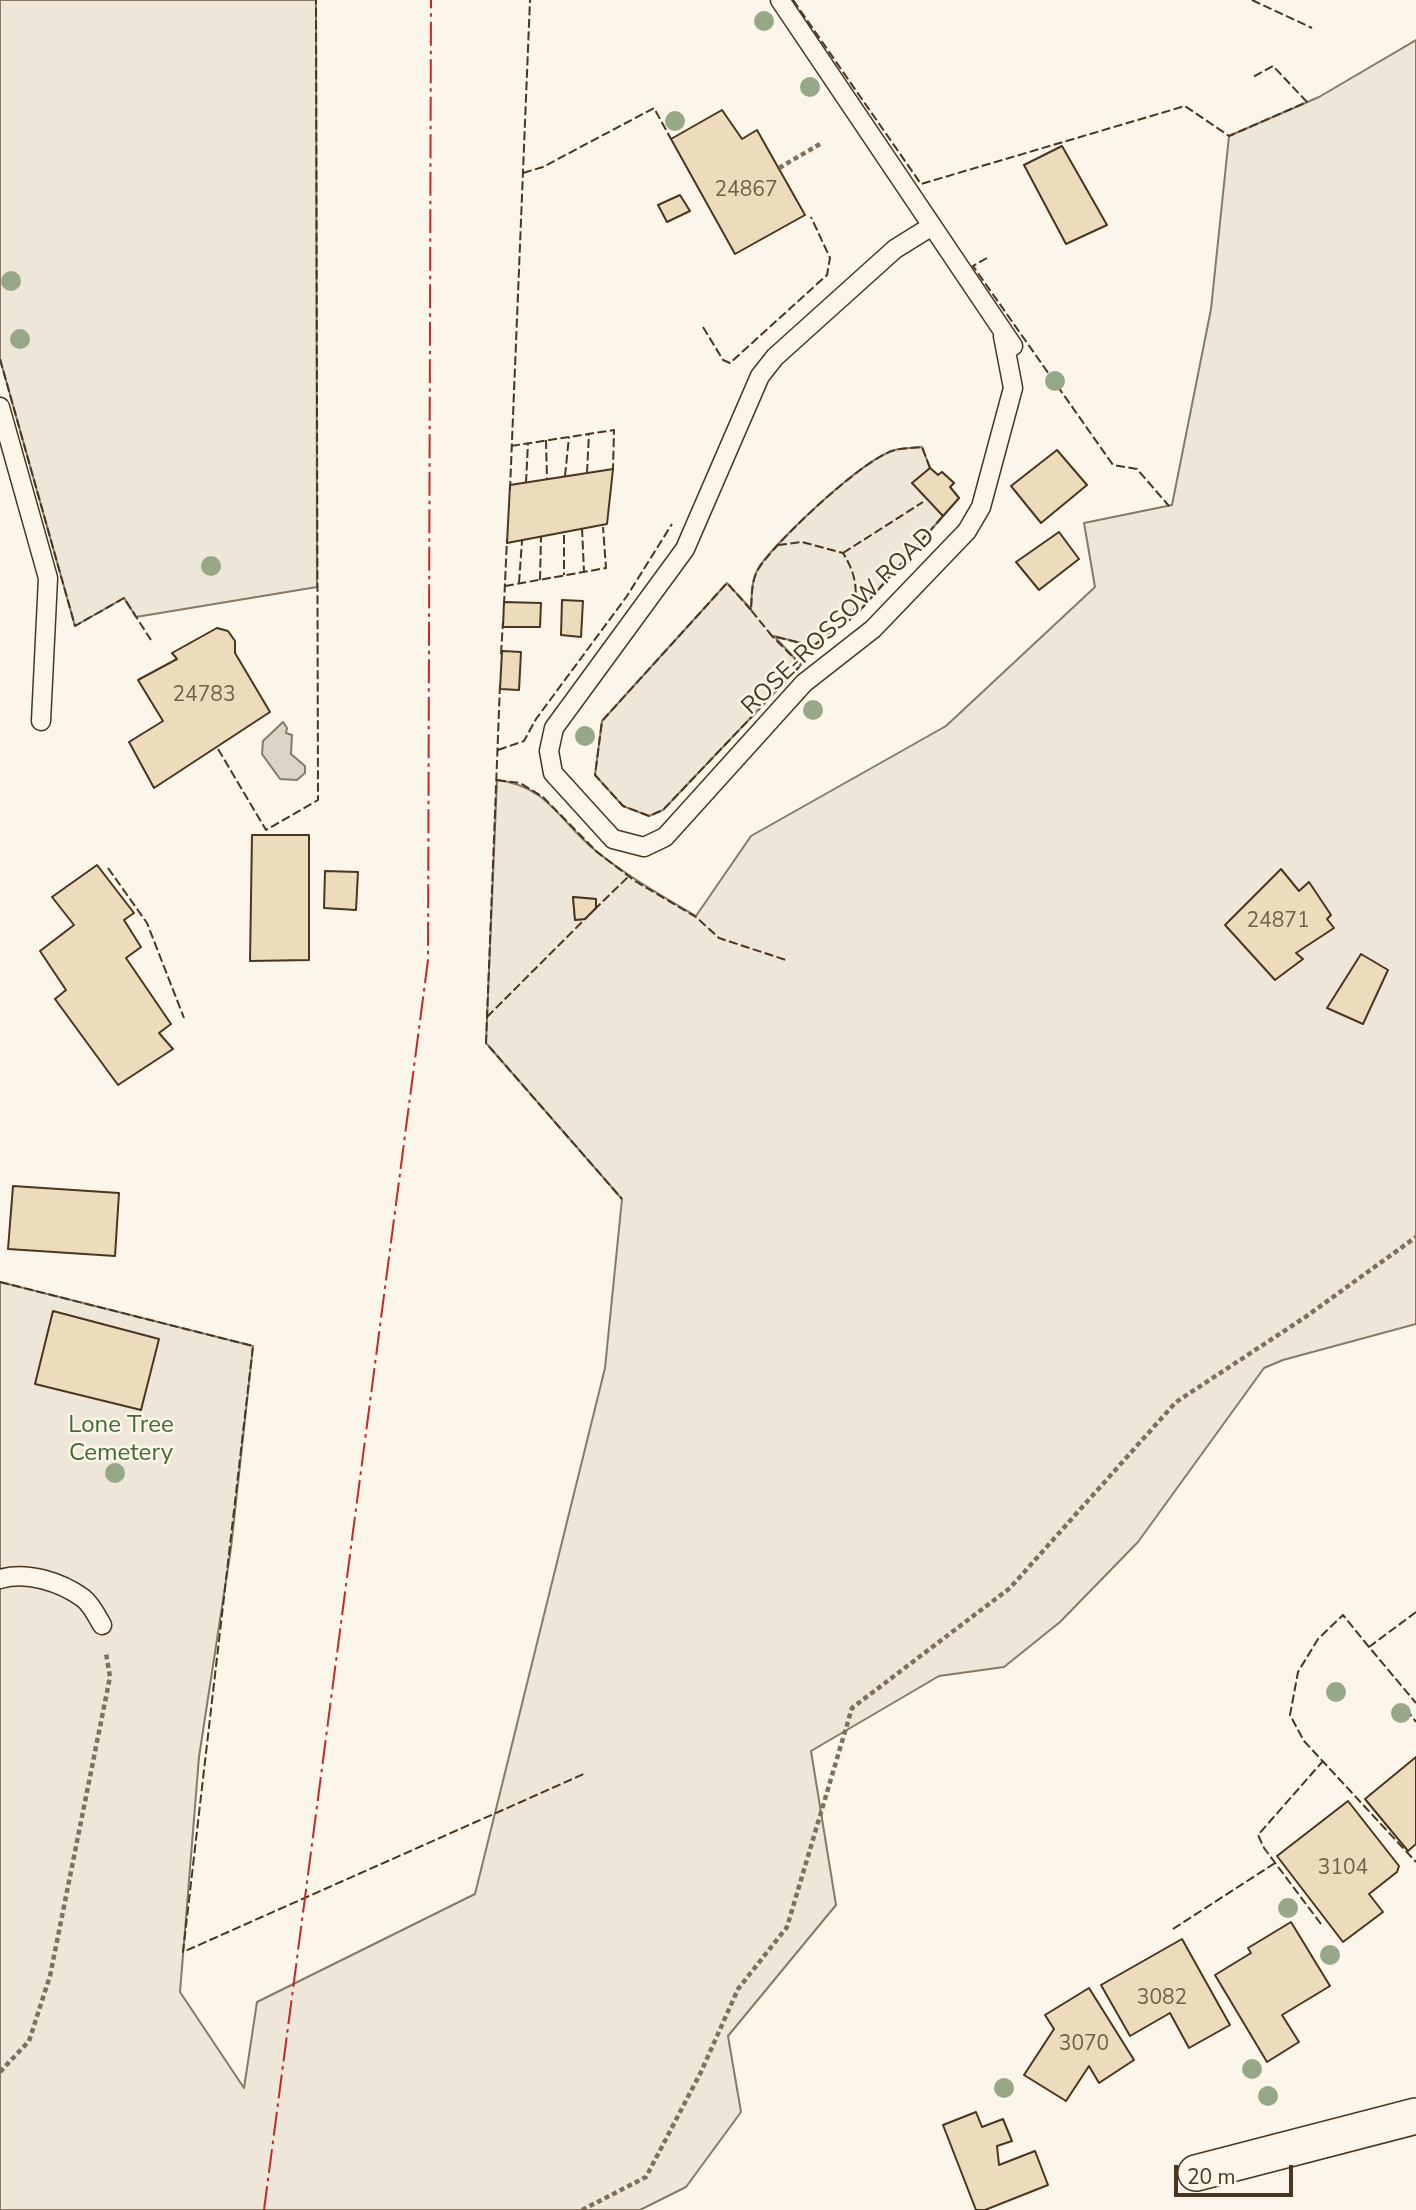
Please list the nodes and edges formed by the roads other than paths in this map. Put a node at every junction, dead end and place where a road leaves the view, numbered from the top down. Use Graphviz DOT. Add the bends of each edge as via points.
graph roads {
  1 [pos="780,0"];
  2 [pos="932,226"];
  3 [pos="0,407"];
  4 [pos="41,721"];
  5 [pos="0,1579"];
  6 [pos="102,1625"];
  7 [pos="1416,2116"];
  8 [pos="1196,2173"];
  1 -- 2 [label="lane, ROSE-ROSSOW ROAD"];
  2 -- 2 [label="lane, ROSE-ROSSOW ROAD" via="1013,346 1003,336 1013,388 981,507 967,531 873,629 804,683 665,837 644,847 613,839 554,773 549,751 554,728 685,549 760,376 775,357 895,249"];
  3 -- 4 [label="lane" via="48,578"];
  5 -- 6 [label="lane" via="51,1581 85,1599"];
  7 -- 8 [label="street"];
}
